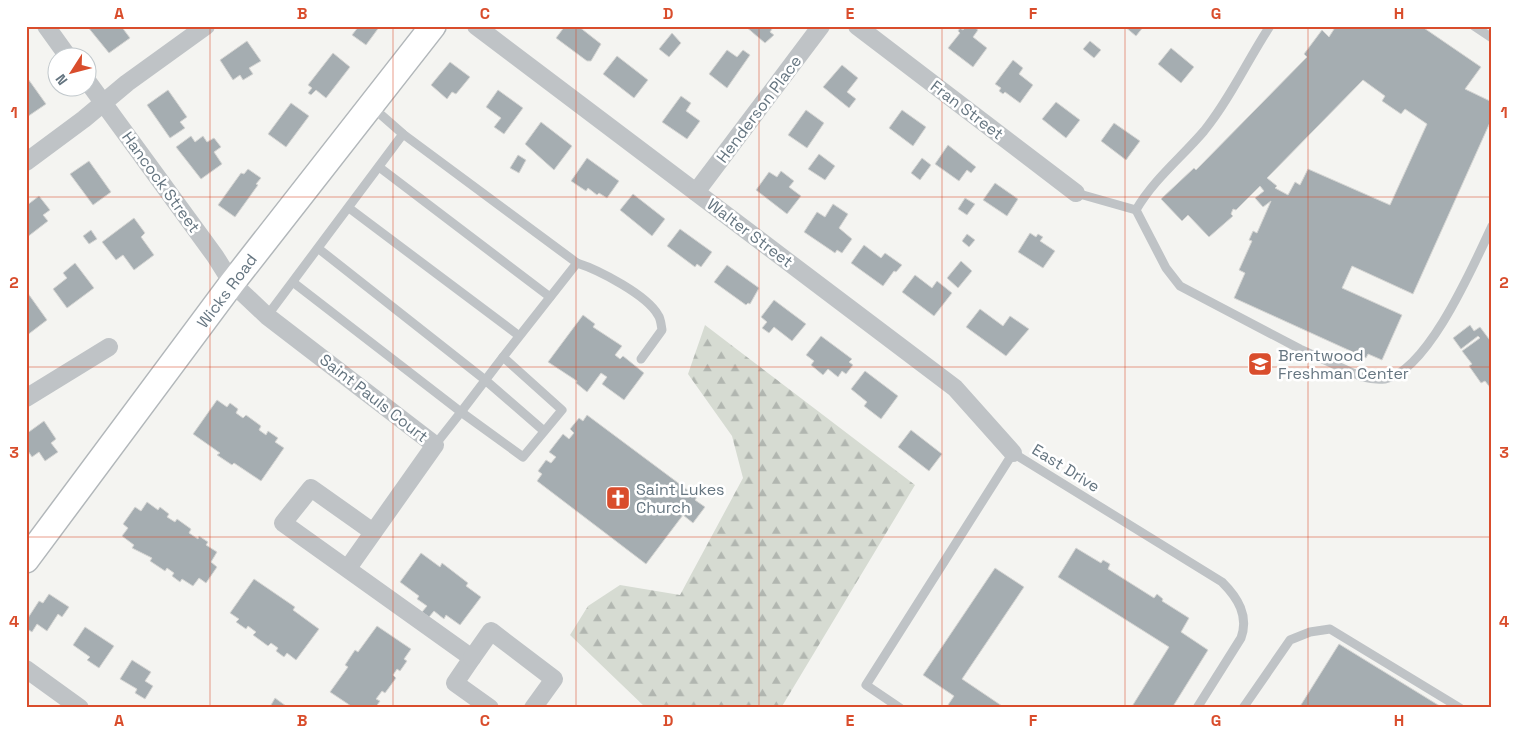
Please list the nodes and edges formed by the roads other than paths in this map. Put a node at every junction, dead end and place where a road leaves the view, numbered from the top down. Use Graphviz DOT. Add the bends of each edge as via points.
graph roads {
  1 [pos="46,26"];
  2 [pos="206,26"];
  3 [pos="476,26"];
  4 [pos="822,26"];
  5 [pos="857,26"];
  6 [pos="1270,26"];
  7 [pos="1474,26"];
  8 [pos="429,28"];
  9 [pos="1492,38"];
  10 [pos="62,48"];
  11 [pos="98,96"];
  12 [pos="103,103"];
  13 [pos="371,106"];
  14 [pos="403,134"];
  15 [pos="26,162"];
  16 [pos="379,167"];
  17 [pos="696,192"];
  18 [pos="1076,193"];
  19 [pos="349,208"];
  20 [pos="1136,210"];
  21 [pos="1492,226"];
  22 [pos="319,249"];
  23 [pos="577,263"];
  24 [pos="232,283"];
  25 [pos="294,283"];
  26 [pos="550,297"];
  27 [pos="268,316"];
  28 [pos="518,335"];
  29 [pos="109,347"];
  30 [pos="503,357"];
  31 [pos="641,359"];
  32 [pos="484,379"];
  33 [pos="26,398"];
  34 [pos="461,412"];
  35 [pos="544,431"];
  36 [pos="435,445"];
  37 [pos="1013,453"];
  38 [pos="374,532"];
  39 [pos="26,560"];
  40 [pos="348,568"];
  41 [pos="472,658"];
  42 [pos="26,669"];
  43 [pos="80,708"];
  44 [pos="490,708"];
  45 [pos="533,708"];
  46 [pos="900,708"];
  47 [pos="1197,708"];
  48 [pos="1242,708"];
  49 [pos="1460,708"];
  1 -- 10 [label="street"];
  2 -- 12 [label="street"];
  3 -- 17 [label="street, Walter Street"];
  4 -- 17 [label="street, Henderson Place"];
  5 -- 18 [label="street, Fran Street"];
  6 -- 20 [label="lane" via="1203,132 1148,190"];
  7 -- 9 [label="lane"];
  8 -- 13 [label="main road, Wicks Road"];
  11 -- 12 [label="street, Hancock Street"];
  12 -- 15 [label="street"];
  12 -- 24 [label="street, Hancock Street"];
  13 -- 14 [label="lane"];
  13 -- 24 [label="main road, Wicks Road"];
  14 -- 16 [label="lane"];
  14 -- 23 [label="lane"];
  16 -- 19 [label="lane"];
  16 -- 26 [label="lane"];
  17 -- 37 [label="street, Walter Street" via="955,388"];
  18 -- 20 [label="lane"];
  19 -- 22 [label="lane"];
  19 -- 28 [label="lane"];
  20 -- 21 [label="lane" via="1166,268 1180,286 1300,349 1372,380 1386,379 1405,368 1432,338 1465,285"];
  22 -- 25 [label="lane"];
  22 -- 32 [label="lane"];
  23 -- 26 [label="lane"];
  23 -- 31 [label="lane" via="608,275 652,306 659,316 662,330"];
  24 -- 27 [label="street, Saint Pauls Court"];
  24 -- 39 [label="main road, Wicks Road"];
  25 -- 27 [label="lane"];
  25 -- 34 [label="lane"];
  26 -- 28 [label="lane"];
  27 -- 36 [label="street, Saint Pauls Court"];
  28 -- 30 [label="lane"];
  29 -- 33 [label="street"];
  30 -- 32 [label="lane"];
  30 -- 35 [label="lane" via="562,410"];
  32 -- 34 [label="lane"];
  32 -- 35 [label="lane"];
  34 -- 35 [label="lane" via="523,457"];
  34 -- 36 [label="lane"];
  36 -- 38 [label="street, Saint Pauls Court"];
  37 -- 46 [label="lane, East Drive" via="866,685"];
  37 -- 47 [label="lane, East Drive" via="1222,582 1232,592 1242,613 1244,629"];
  38 -- 40 [label="street, Saint Pauls Court"];
  38 -- 40 [label="street" via="310,488 283,523"];
  40 -- 41 [label="street"];
  41 -- 44 [label="street" via="455,683"];
  41 -- 45 [label="street" via="491,631 554,679"];
  42 -- 43 [label="street"];
  48 -- 49 [label="lane" via="1290,640 1330,629"];
}
